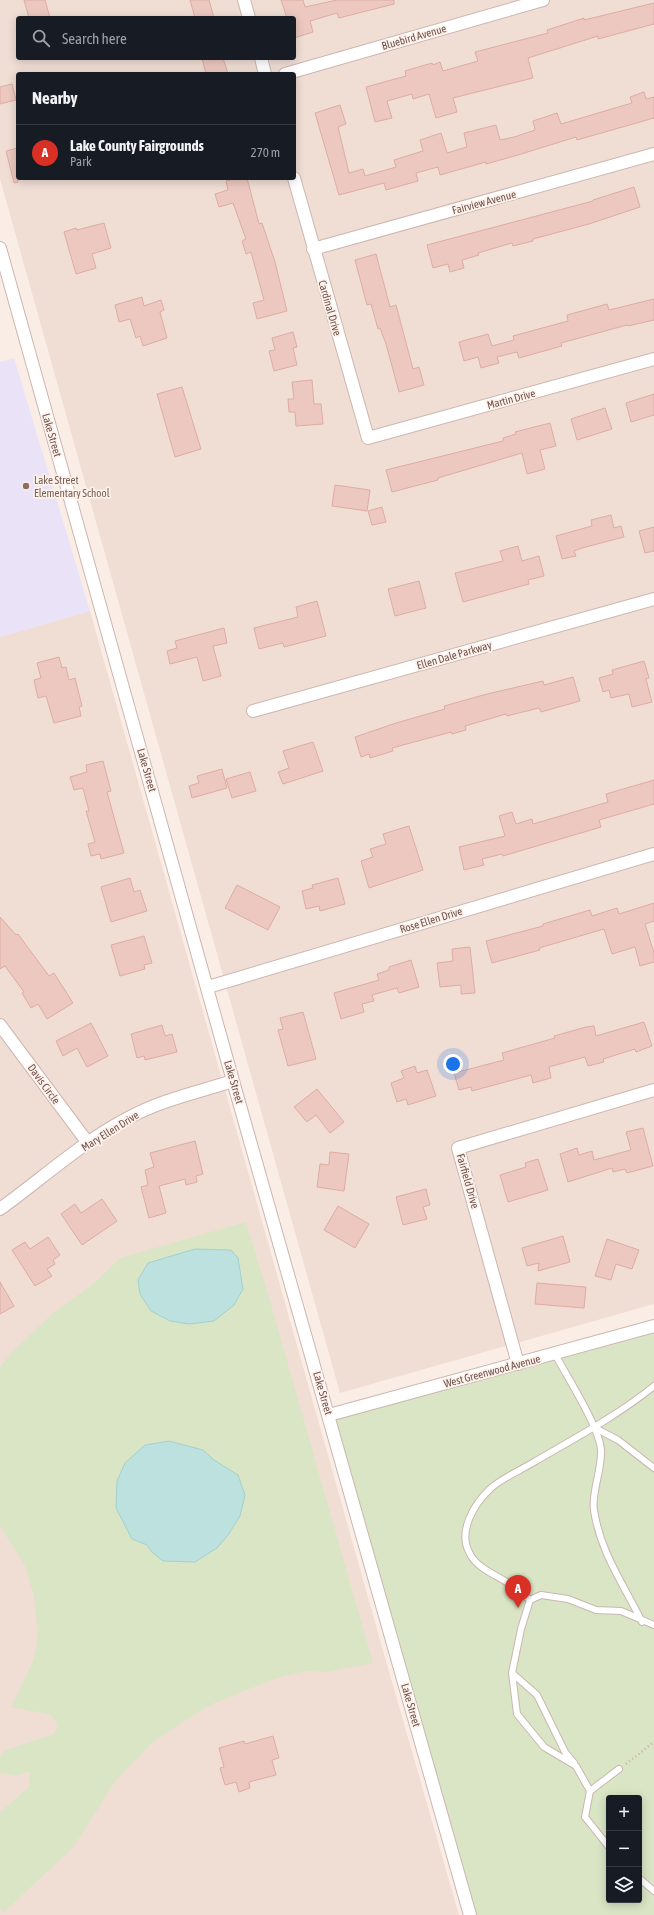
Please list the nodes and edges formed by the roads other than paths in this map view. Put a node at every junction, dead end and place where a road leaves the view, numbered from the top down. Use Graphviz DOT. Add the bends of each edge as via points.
graph roads {
  1 [pos="244,0"];
  2 [pos="543,0"];
  3 [pos="248,16"];
  4 [pos="262,60"];
  5 [pos="264,72"];
  6 [pos="291,72"];
  7 [pos="654,154"];
  8 [pos="295,180"];
  9 [pos="0,248"];
  10 [pos="313,249"];
  11 [pos="654,359"];
  12 [pos="368,438"];
  13 [pos="654,599"];
  14 [pos="253,711"];
  15 [pos="654,854"];
  16 [pos="208,987"];
  17 [pos="0,1026"];
  18 [pos="233,1081"];
  19 [pos="654,1090"];
  20 [pos="88,1143"];
  21 [pos="0,1209"];
  22 [pos="654,1326"];
  23 [pos="554,1354"];
  24 [pos="518,1364"];
  25 [pos="654,1386"];
  26 [pos="654,1391"];
  27 [pos="647,1392"];
  28 [pos="329,1416"];
  29 [pos="595,1428"];
  30 [pos="654,1468"];
  31 [pos="530,1600"];
  32 [pos="642,1622"];
  33 [pos="654,1625"];
  34 [pos="512,1673"];
  35 [pos="576,1766"];
  36 [pos="619,1769"];
  37 [pos="590,1791"];
  38 [pos="606,1843"];
  39 [pos="642,1881"];
  40 [pos="654,1891"];
  41 [pos="470,1915"];
  1 -- 3 [label="street"];
  2 -- 6 [label="street, Bluebird Avenue"];
  4 -- 5 [label="street"];
  7 -- 10 [label="street, Fairview Avenue"];
  8 -- 10 [label="street, Cardinal Drive"];
  9 -- 16 [label="street, Lake Street"];
  10 -- 12 [label="street, Cardinal Drive"];
  11 -- 12 [label="street, Martin Drive"];
  13 -- 14 [label="street, Ellen Dale Parkway"];
  15 -- 16 [label="street, Rose Ellen Drive"];
  16 -- 18 [label="street, Lake Street"];
  17 -- 20 [label="street, Davis Circle"];
  18 -- 20 [label="street, Mary Ellen Drive" via="164,1101 129,1118"];
  18 -- 28 [label="street, Lake Street"];
  19 -- 24 [label="street, Fairfield Drive" via="458,1148"];
  20 -- 21 [label="street, Mary Ellen Drive"];
  22 -- 23 [label="street, West Greenwood Avenue"];
  23 -- 24 [label="street, West Greenwood Avenue"];
  23 -- 29 [label="lane"];
  24 -- 28 [label="street, West Greenwood Avenue"];
  25 -- 27 [label="lane"];
  26 -- 27 [label="lane"];
  27 -- 29 [label="lane"];
  28 -- 41 [label="street, Lake Street"];
  29 -- 30 [label="lane" via="618,1440"];
  29 -- 31 [label="lane" via="491,1488 471,1512 466,1542 470,1555 489,1572"];
  29 -- 32 [label="lane" via="601,1449 601,1468 593,1509 604,1548"];
  31 -- 32 [label="lane" via="541,1595 568,1599 596,1610 621,1611"];
  31 -- 34 [label="lane"];
  32 -- 33 [label="lane"];
  34 -- 35 [label="lane" via="537,1695 565,1752"];
  34 -- 35 [label="lane" via="517,1714 544,1747"];
  35 -- 37 [label="lane"];
  36 -- 37 [label="lane"];
  37 -- 38 [label="lane" via="585,1817"];
  39 -- 40 [label="lane"];
}
